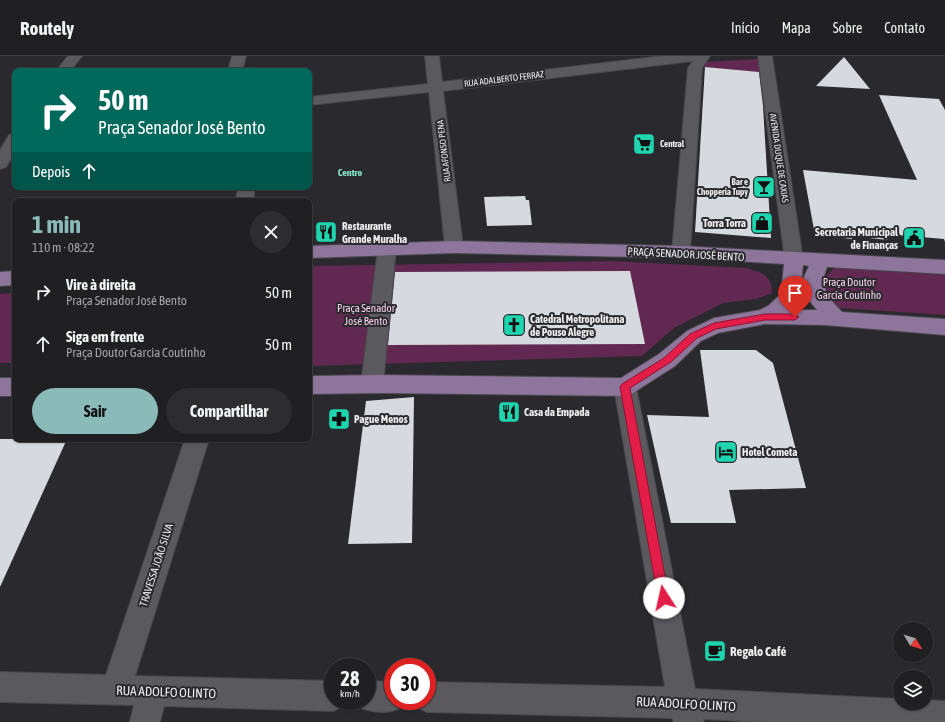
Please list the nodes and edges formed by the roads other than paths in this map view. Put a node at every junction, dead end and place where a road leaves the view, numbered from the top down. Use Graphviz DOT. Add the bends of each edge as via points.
graph roads {
  1 [pos="75,56"];
  2 [pos="239,56"];
  3 [pos="432,56"];
  4 [pos="698,56"];
  5 [pos="703,56"];
  6 [pos="765,56"];
  7 [pos="633,60"];
  8 [pos="65,68"];
  9 [pos="236,68"];
  10 [pos="436,88"];
  11 [pos="312,101"];
  12 [pos="12,128"];
  13 [pos="0,129"];
  14 [pos="12,143"];
  15 [pos="0,164"];
  16 [pos="454,247"];
  17 [pos="387,249"];
  18 [pos="312,252"];
  19 [pos="681,252"];
  20 [pos="794,260"];
  21 [pos="820,261"];
  22 [pos="945,267"];
  23 [pos="12,278"];
  24 [pos="0,279"];
  25 [pos="765,317"];
  26 [pos="836,318"];
  27 [pos="945,326"];
  28 [pos="372,384"];
  29 [pos="312,385"];
  30 [pos="0,387"];
  31 [pos="12,387"];
  32 [pos="625,387"];
  33 [pos="196,442"];
  34 [pos="0,687"];
  35 [pos="116,690"];
  36 [pos="152,692"];
  37 [pos="324,696"];
  38 [pos="436,699"];
  39 [pos="686,713"];
  40 [pos="945,716"];
  41 [pos="145,722"];
  1 -- 8 [label="street"];
  2 -- 9 [label="street"];
  3 -- 10 [label="street, RUA AFONSO PENA"];
  4 -- 7 [label="street, RUA ADALBERTO FERRAZ"];
  5 -- 19 [label="street" via="695,68"];
  6 -- 20 [label="street, AVENIDA DUQUE DE CAXIAS"];
  7 -- 10 [label="street, RUA ADALBERTO FERRAZ"];
  10 -- 11 [label="street, RUA ADALBERTO FERRAZ"];
  10 -- 16 [label="street, RUA AFONSO PENA"];
  12 -- 13 [label="street"];
  14 -- 15 [label="street"];
  16 -- 17 [label="main road, PRAÇA SENADOR JOSÉ BENTO"];
  16 -- 19 [label="main road, PRAÇA SENADOR JOSÉ BENTO"];
  17 -- 18 [label="main road, PRAÇA SENADOR JOSÉ BENTO"];
  17 -- 28 [label="street"];
  19 -- 20 [label="main road, PRAÇA SENADOR JOSÉ BENTO"];
  20 -- 21 [label="main road"];
  20 -- 25 [label="main road" via="790,297 780,309"];
  21 -- 22 [label="main road"];
  21 -- 26 [label="main road" via="813,279 818,299"];
  23 -- 24 [label="main road"];
  25 -- 26 [label="main road"];
  25 -- 32 [label="main road" via="714,326 694,336 668,360"];
  26 -- 27 [label="main road"];
  28 -- 29 [label="main road"];
  28 -- 32 [label="main road"];
  30 -- 31 [label="main road"];
  32 -- 39 [label="street"];
  33 -- 35 [label="street, TRAVESSA JOÃO SILVA"];
  34 -- 35 [label="street, RUA ADOLFO OLINTO"];
  35 -- 36 [label="street, RUA ADOLFO OLINTO"];
  36 -- 37 [label="street, RUA ADOLFO OLINTO"];
  36 -- 41 [label="street"];
  38 -- 39 [label="street, RUA ADOLFO OLINTO"];
  39 -- 40 [label="street, RUA ADOLFO OLINTO"];
}
